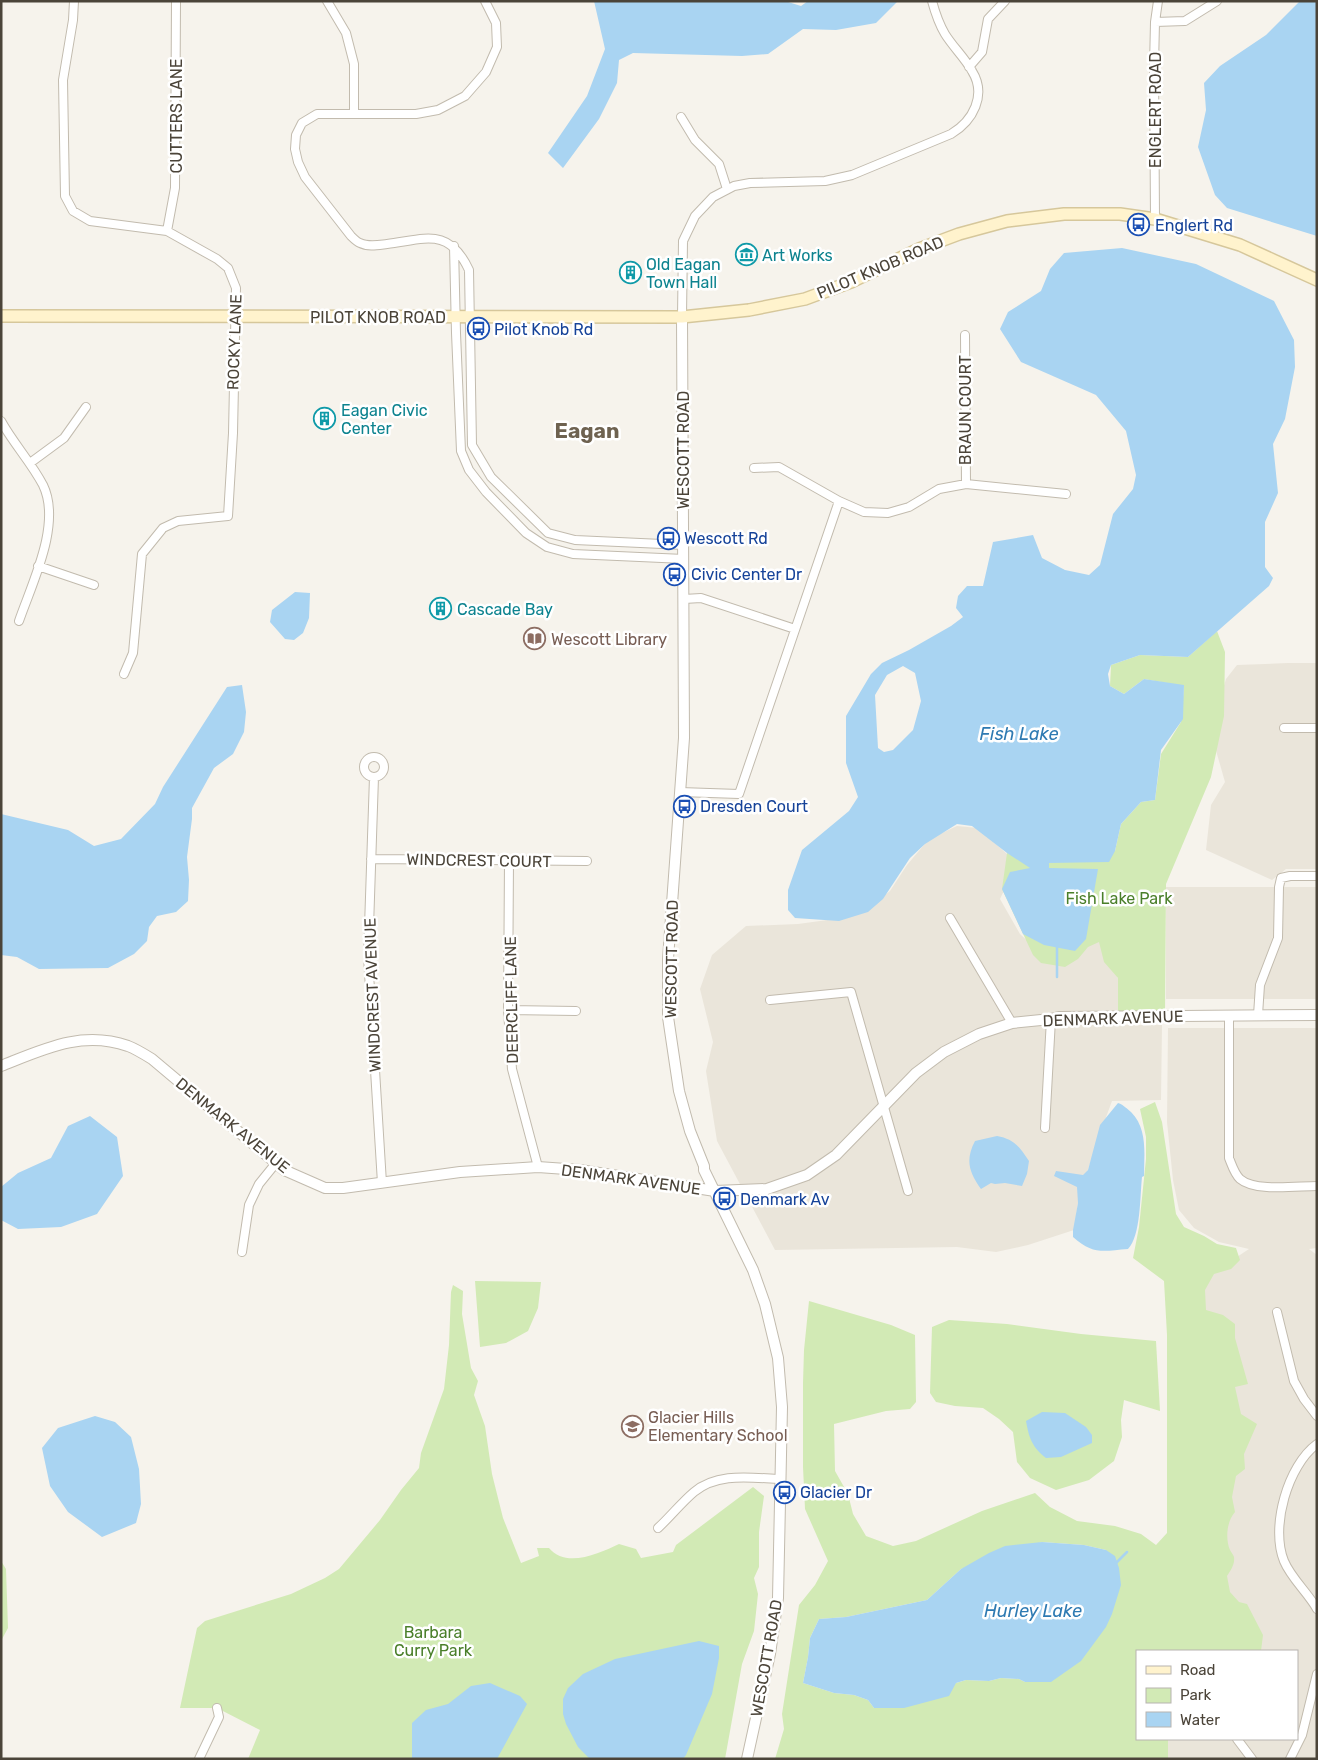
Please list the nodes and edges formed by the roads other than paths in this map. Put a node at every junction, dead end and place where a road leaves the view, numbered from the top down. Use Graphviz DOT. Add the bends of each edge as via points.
graph roads {
  1 [pos="74,1"];
  2 [pos="176,1"];
  3 [pos="327,1"];
  4 [pos="485,1"];
  5 [pos="932,1"];
  6 [pos="1005,1"];
  7 [pos="1158,1"];
  8 [pos="1217,1"];
  9 [pos="1155,22"];
  10 [pos="969,67"];
  11 [pos="354,114"];
  12 [pos="681,117"];
  13 [pos="727,189"];
  14 [pos="1155,219"];
  15 [pos="167,231"];
  16 [pos="454,246"];
  17 [pos="1297,270"];
  18 [pos="1317,275"];
  19 [pos="1317,280"];
  20 [pos="1,316"];
  21 [pos="235,316"];
  22 [pos="682,316"];
  23 [pos="455,317"];
  24 [pos="471,318"];
  25 [pos="965,335"];
  26 [pos="86,407"];
  27 [pos="1,420"];
  28 [pos="30,463"];
  29 [pos="754,468"];
  30 [pos="966,484"];
  31 [pos="1066,494"];
  32 [pos="838,501"];
  33 [pos="684,545"];
  34 [pos="684,559"];
  35 [pos="38,566"];
  36 [pos="94,585"];
  37 [pos="684,599"];
  38 [pos="19,621"];
  39 [pos="795,629"];
  40 [pos="124,674"];
  41 [pos="1284,728"];
  42 [pos="1317,728"];
  43 [pos="374,776"];
  44 [pos="680,792"];
  45 [pos="371,859"];
  46 [pos="510,860"];
  47 [pos="587,861"];
  48 [pos="1317,876"];
  49 [pos="950,918"];
  50 [pos="770,1000"];
  51 [pos="508,1010"];
  52 [pos="576,1011"];
  53 [pos="1229,1015"];
  54 [pos="1258,1015"];
  55 [pos="1317,1015"];
  56 [pos="1051,1019"];
  57 [pos="1012,1023"];
  58 [pos="1,1066"];
  59 [pos="883,1106"];
  60 [pos="1045,1128"];
  61 [pos="276,1163"];
  62 [pos="538,1167"];
  63 [pos="382,1183"];
  64 [pos="1317,1186"];
  65 [pos="715,1191"];
  66 [pos="908,1191"];
  67 [pos="242,1252"];
  68 [pos="1277,1312"];
  69 [pos="1317,1416"];
  70 [pos="1317,1444"];
  71 [pos="780,1478"];
  72 [pos="658,1528"];
  73 [pos="1317,1609"];
  74 [pos="1317,1674"];
  75 [pos="217,1708"];
  76 [pos="1238,1740"];
  77 [pos="200,1759"];
  78 [pos="747,1759"];
  79 [pos="1252,1759"];
  80 [pos="1290,1759"];
  1 -- 15 [label="street, ROCKY LANE" via="63,80 65,196 73,211 90,221"];
  2 -- 15 [label="street, CUTTERS LANE" via="175,188"];
  3 -- 11 [label="street" via="346,33 354,64"];
  4 -- 11 [label="street" via="496,23 497,47 486,72 465,96 438,110 416,114"];
  5 -- 10 [label="street" via="946,35"];
  6 -- 10 [label="street" via="988,20 982,52"];
  7 -- 9 [label="street, ENGLERT ROAD"];
  8 -- 9 [label="street" via="1185,21"];
  9 -- 14 [label="street, ENGLERT ROAD"];
  10 -- 13 [label="street" via="977,85 975,109 964,126 952,134 839,179 750,182"];
  11 -- 16 [label="street" via="316,114 302,123 296,135 295,149 305,177 350,236 360,243 373,246 432,238"];
  12 -- 13 [label="street" via="694,140 719,164"];
  13 -- 22 [label="street" via="701,208 683,241"];
  14 -- 17 [label="main road, PILOT KNOB ROAD" via="1240,244"];
  14 -- 22 [label="main road, PILOT KNOB ROAD" via="1120,214 1064,214 1007,221 959,234 804,299 749,310"];
  15 -- 21 [label="street, ROCKY LANE" via="228,268 236,288"];
  16 -- 23 [label="street"];
  16 -- 24 [label="street" via="469,270"];
  17 -- 18 [label="main road, PILOT KNOB ROAD"];
  17 -- 19 [label="main road, PILOT KNOB ROAD"];
  20 -- 21 [label="main road, PILOT KNOB ROAD"];
  21 -- 23 [label="main road, PILOT KNOB ROAD"];
  21 -- 40 [label="street, ROCKY LANE" via="228,516 178,520 163,528 142,554 133,653"];
  22 -- 24 [label="main road, PILOT KNOB ROAD"];
  22 -- 33 [label="street, WESCOTT ROAD"];
  23 -- 24 [label="main road, PILOT KNOB ROAD"];
  23 -- 34 [label="street" via="460,451 469,470 486,492 531,537 561,552"];
  24 -- 33 [label="street" via="472,445 490,477 548,533 575,540"];
  25 -- 30 [label="street, BRAUN COURT"];
  26 -- 28 [label="street" via="64,438"];
  27 -- 28 [label="street"];
  28 -- 35 [label="street" via="44,487 49,512 47,536"];
  29 -- 32 [label="street" via="779,467"];
  30 -- 31 [label="street"];
  30 -- 32 [label="street" via="939,489 909,507 888,514 864,512"];
  32 -- 39 [label="street"];
  33 -- 34 [label="street, WESCOTT ROAD"];
  34 -- 37 [label="street, WESCOTT ROAD"];
  35 -- 36 [label="street"];
  35 -- 38 [label="street"];
  37 -- 39 [label="street" via="701,598"];
  37 -- 44 [label="street, WESCOTT ROAD" via="684,738"];
  39 -- 44 [label="street" via="739,794"];
  41 -- 42 [label="street"];
  43 -- 45 [label="street, WINDCREST AVENUE"];
  44 -- 65 [label="street, WESCOTT ROAD" via="668,959 668,1017 681,1099 704,1170"];
  45 -- 46 [label="street, WINDCREST COURT"];
  45 -- 63 [label="street, WINDCREST AVENUE" via="368,957"];
  46 -- 47 [label="street, WINDCREST COURT"];
  46 -- 51 [label="street, DEERCLIFF LANE"];
  48 -- 54 [label="street" via="1282,878 1278,938 1260,985"];
  49 -- 57 [label="street"];
  50 -- 59 [label="street" via="850,992"];
  51 -- 52 [label="street"];
  51 -- 62 [label="street, DEERCLIFF LANE" via="512,1069"];
  53 -- 54 [label="street, DENMARK AVENUE"];
  53 -- 56 [label="street, DENMARK AVENUE"];
  53 -- 64 [label="street" via="1229,1158 1232,1168 1248,1184"];
  54 -- 55 [label="street, DENMARK AVENUE"];
  56 -- 57 [label="street, DENMARK AVENUE"];
  56 -- 60 [label="street"];
  57 -- 59 [label="street, DENMARK AVENUE" via="979,1034 944,1052 916,1073"];
  58 -- 61 [label="street, DENMARK AVENUE" via="55,1045 79,1040 103,1040 128,1046 152,1059"];
  59 -- 65 [label="street, DENMARK AVENUE" via="836,1155 807,1176 767,1189"];
  59 -- 66 [label="street"];
  61 -- 63 [label="street, DENMARK AVENUE" via="284,1170 325,1188"];
  61 -- 67 [label="street" via="259,1184 249,1205"];
  62 -- 63 [label="street, DENMARK AVENUE" via="460,1172"];
  62 -- 65 [label="street, DENMARK AVENUE" via="580,1170"];
  65 -- 71 [label="street, WESCOTT ROAD" via="752,1270 765,1304 776,1349 782,1407"];
  68 -- 69 [label="street" via="1294,1381"];
  70 -- 73 [label="street" via="1294,1471 1284,1494 1280,1520 1284,1562"];
  71 -- 72 [label="street" via="726,1478 710,1482 689,1496"];
  71 -- 78 [label="street, WESCOTT ROAD" via="778,1598 770,1654"];
  74 -- 80 [label="street" via="1302,1736"];
  75 -- 77 [label="street" via="219,1717"];
  76 -- 79 [label="street"];
}
